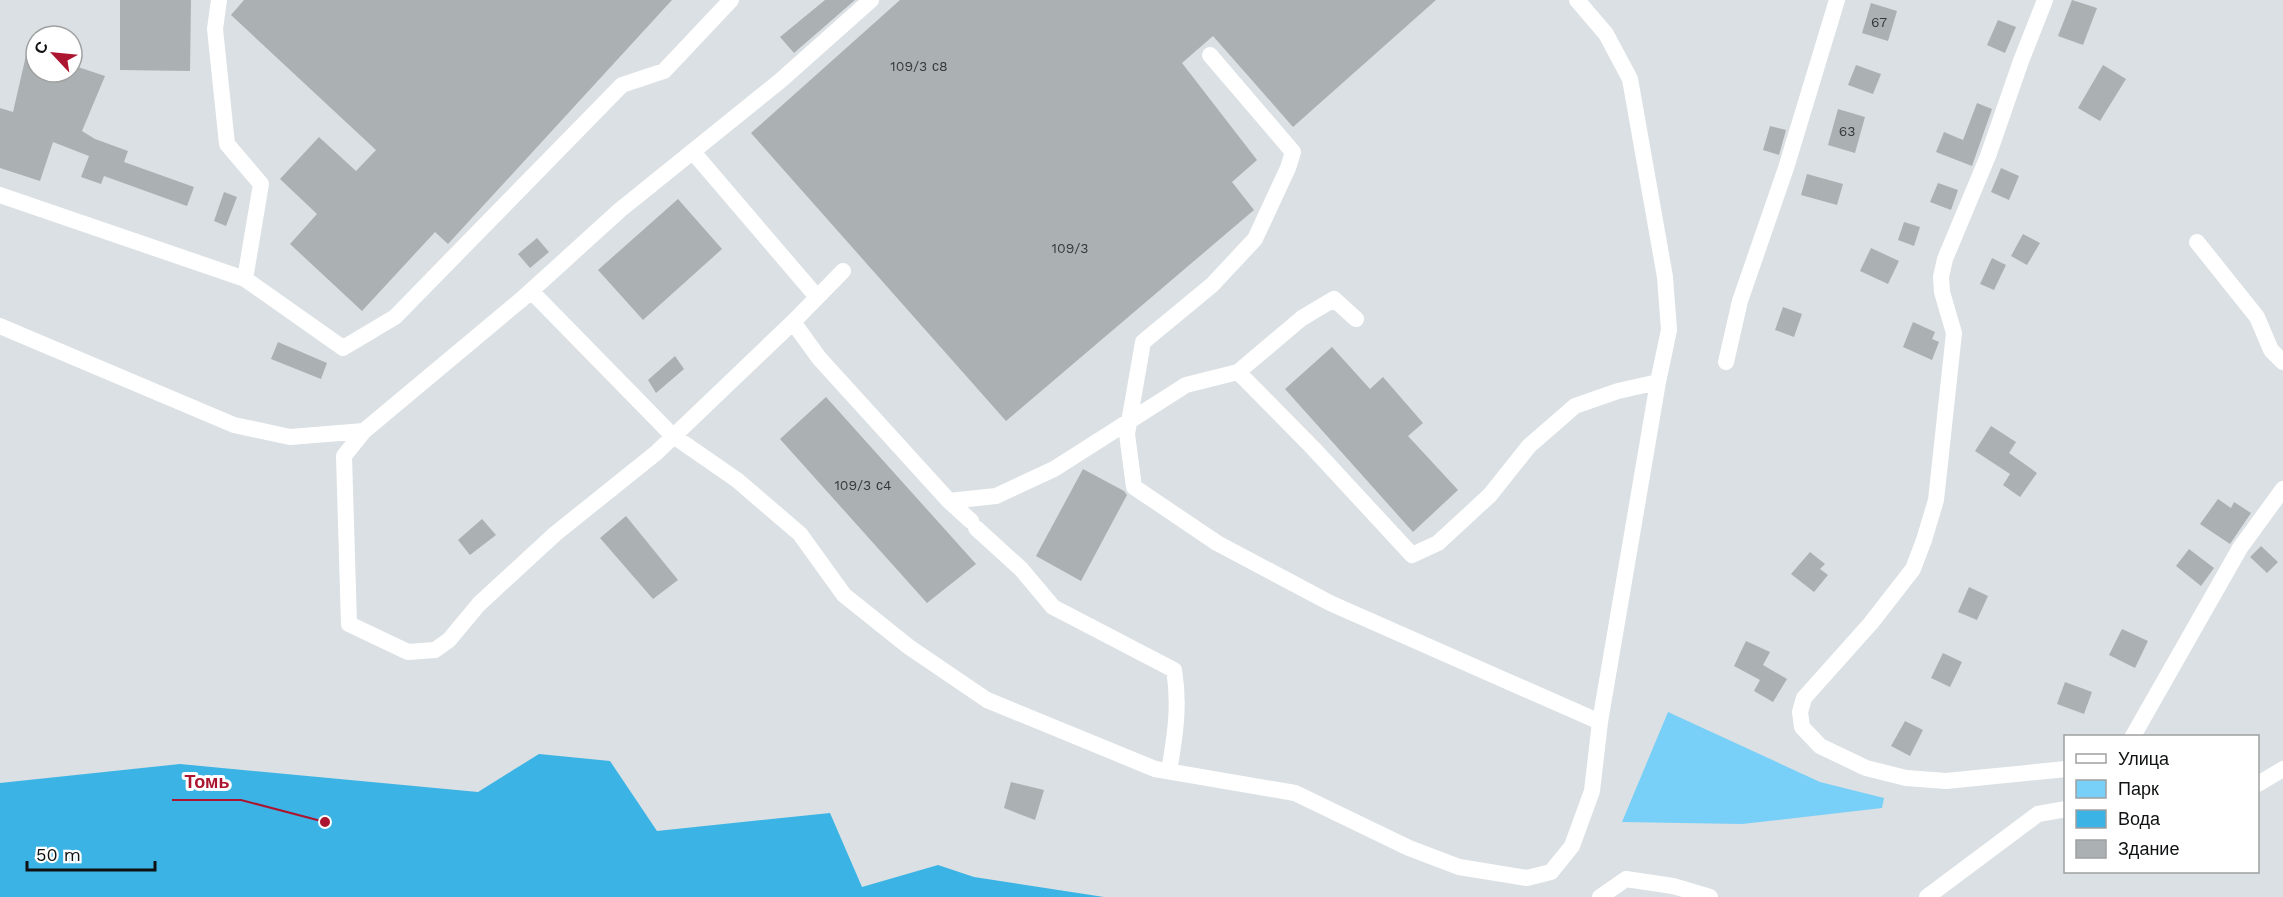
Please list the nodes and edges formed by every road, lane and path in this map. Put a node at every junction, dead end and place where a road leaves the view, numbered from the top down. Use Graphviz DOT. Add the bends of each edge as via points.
graph roads {
  1 [pos="219,0"];
  2 [pos="730,0"];
  3 [pos="871,0"];
  4 [pos="1577,0"];
  5 [pos="1837,0"];
  6 [pos="2046,0"];
  7 [pos="1210,55"];
  8 [pos="693,152"];
  9 [pos="0,195"];
  10 [pos="2197,242"];
  11 [pos="843,271"];
  12 [pos="245,279"];
  13 [pos="531,291"];
  14 [pos="817,297"];
  15 [pos="1356,319"];
  16 [pos="793,322"];
  17 [pos="0,326"];
  18 [pos="1726,362"];
  19 [pos="2283,362"];
  20 [pos="1238,372"];
  21 [pos="1658,382"];
  22 [pos="1129,420"];
  23 [pos="364,432"];
  24 [pos="672,435"];
  25 [pos="2283,489"];
  26 [pos="949,501"];
  27 [pos="1600,722"];
  28 [pos="2134,735"];
  29 [pos="2064,769"];
  30 [pos="2283,769"];
  31 [pos="1169,771"];
  32 [pos="2259,783"];
  33 [pos="2064,808"];
  34 [pos="1600,897"];
  35 [pos="1710,897"];
  36 [pos="1927,897"];
  1 -- 12 [label="street" via="215,29 226,144 261,184"];
  2 -- 12 [label="street" via="664,71 622,85 395,317 343,348"];
  3 -- 8 [label="street"];
  4 -- 21 [label="street" via="1606,34 1630,79 1665,277 1669,330"];
  5 -- 18 [label="street" via="1740,301"];
  6 -- 29 [label="street" via="1988,156 1944,259 1942,292 1954,333 1936,500 1924,540 1913,568 1804,698 1800,712 1802,727 1820,746 1866,768 1906,778 1946,781"];
  7 -- 22 [label="street" via="1293,152 1255,239 1212,285 1143,342"];
  8 -- 13 [label="street" via="620,210"];
  8 -- 14 [label="street"];
  9 -- 12 [label="street"];
  10 -- 19 [label="street" via="2257,316 2271,350"];
  11 -- 14 [label="street"];
  13 -- 23 [label="street"];
  13 -- 24 [label="street"];
  14 -- 16 [label="street"];
  15 -- 20 [label="street" via="1334,299 1302,318"];
  16 -- 24 [label="street"];
  16 -- 26 [label="street" via="819,358"];
  17 -- 23 [label="street" via="234,425 290,437"];
  20 -- 21 [label="street" via="1412,555 1438,543 1490,495 1529,446 1575,406"];
  20 -- 22 [label="street" via="1186,385"];
  21 -- 27 [label="street"];
  22 -- 26 [label="street" via="1054,469 996,496"];
  22 -- 27 [label="street" via="1126,434 1134,487 1217,543 1330,603"];
  23 -- 24 [label="street" via="344,456 349,624 408,652 435,650 449,640 479,604 555,534 656,453"];
  24 -- 31 [label="street" via="737,480 800,534 844,595 909,647 987,700 1155,769"];
  25 -- 28 [label="street" via="2240,548"];
  26 -- 31 [label="street" via="1021,569 1053,607 1174,670 1177,728"];
  27 -- 31 [label="street" via="1592,792 1572,846 1551,872 1527,878 1459,867 1409,848 1295,793"];
  30 -- 32 [label="street"];
  33 -- 36 [label="street" via="2038,814"];
  34 -- 35 [label="street" via="1626,879 1673,886"];
}
